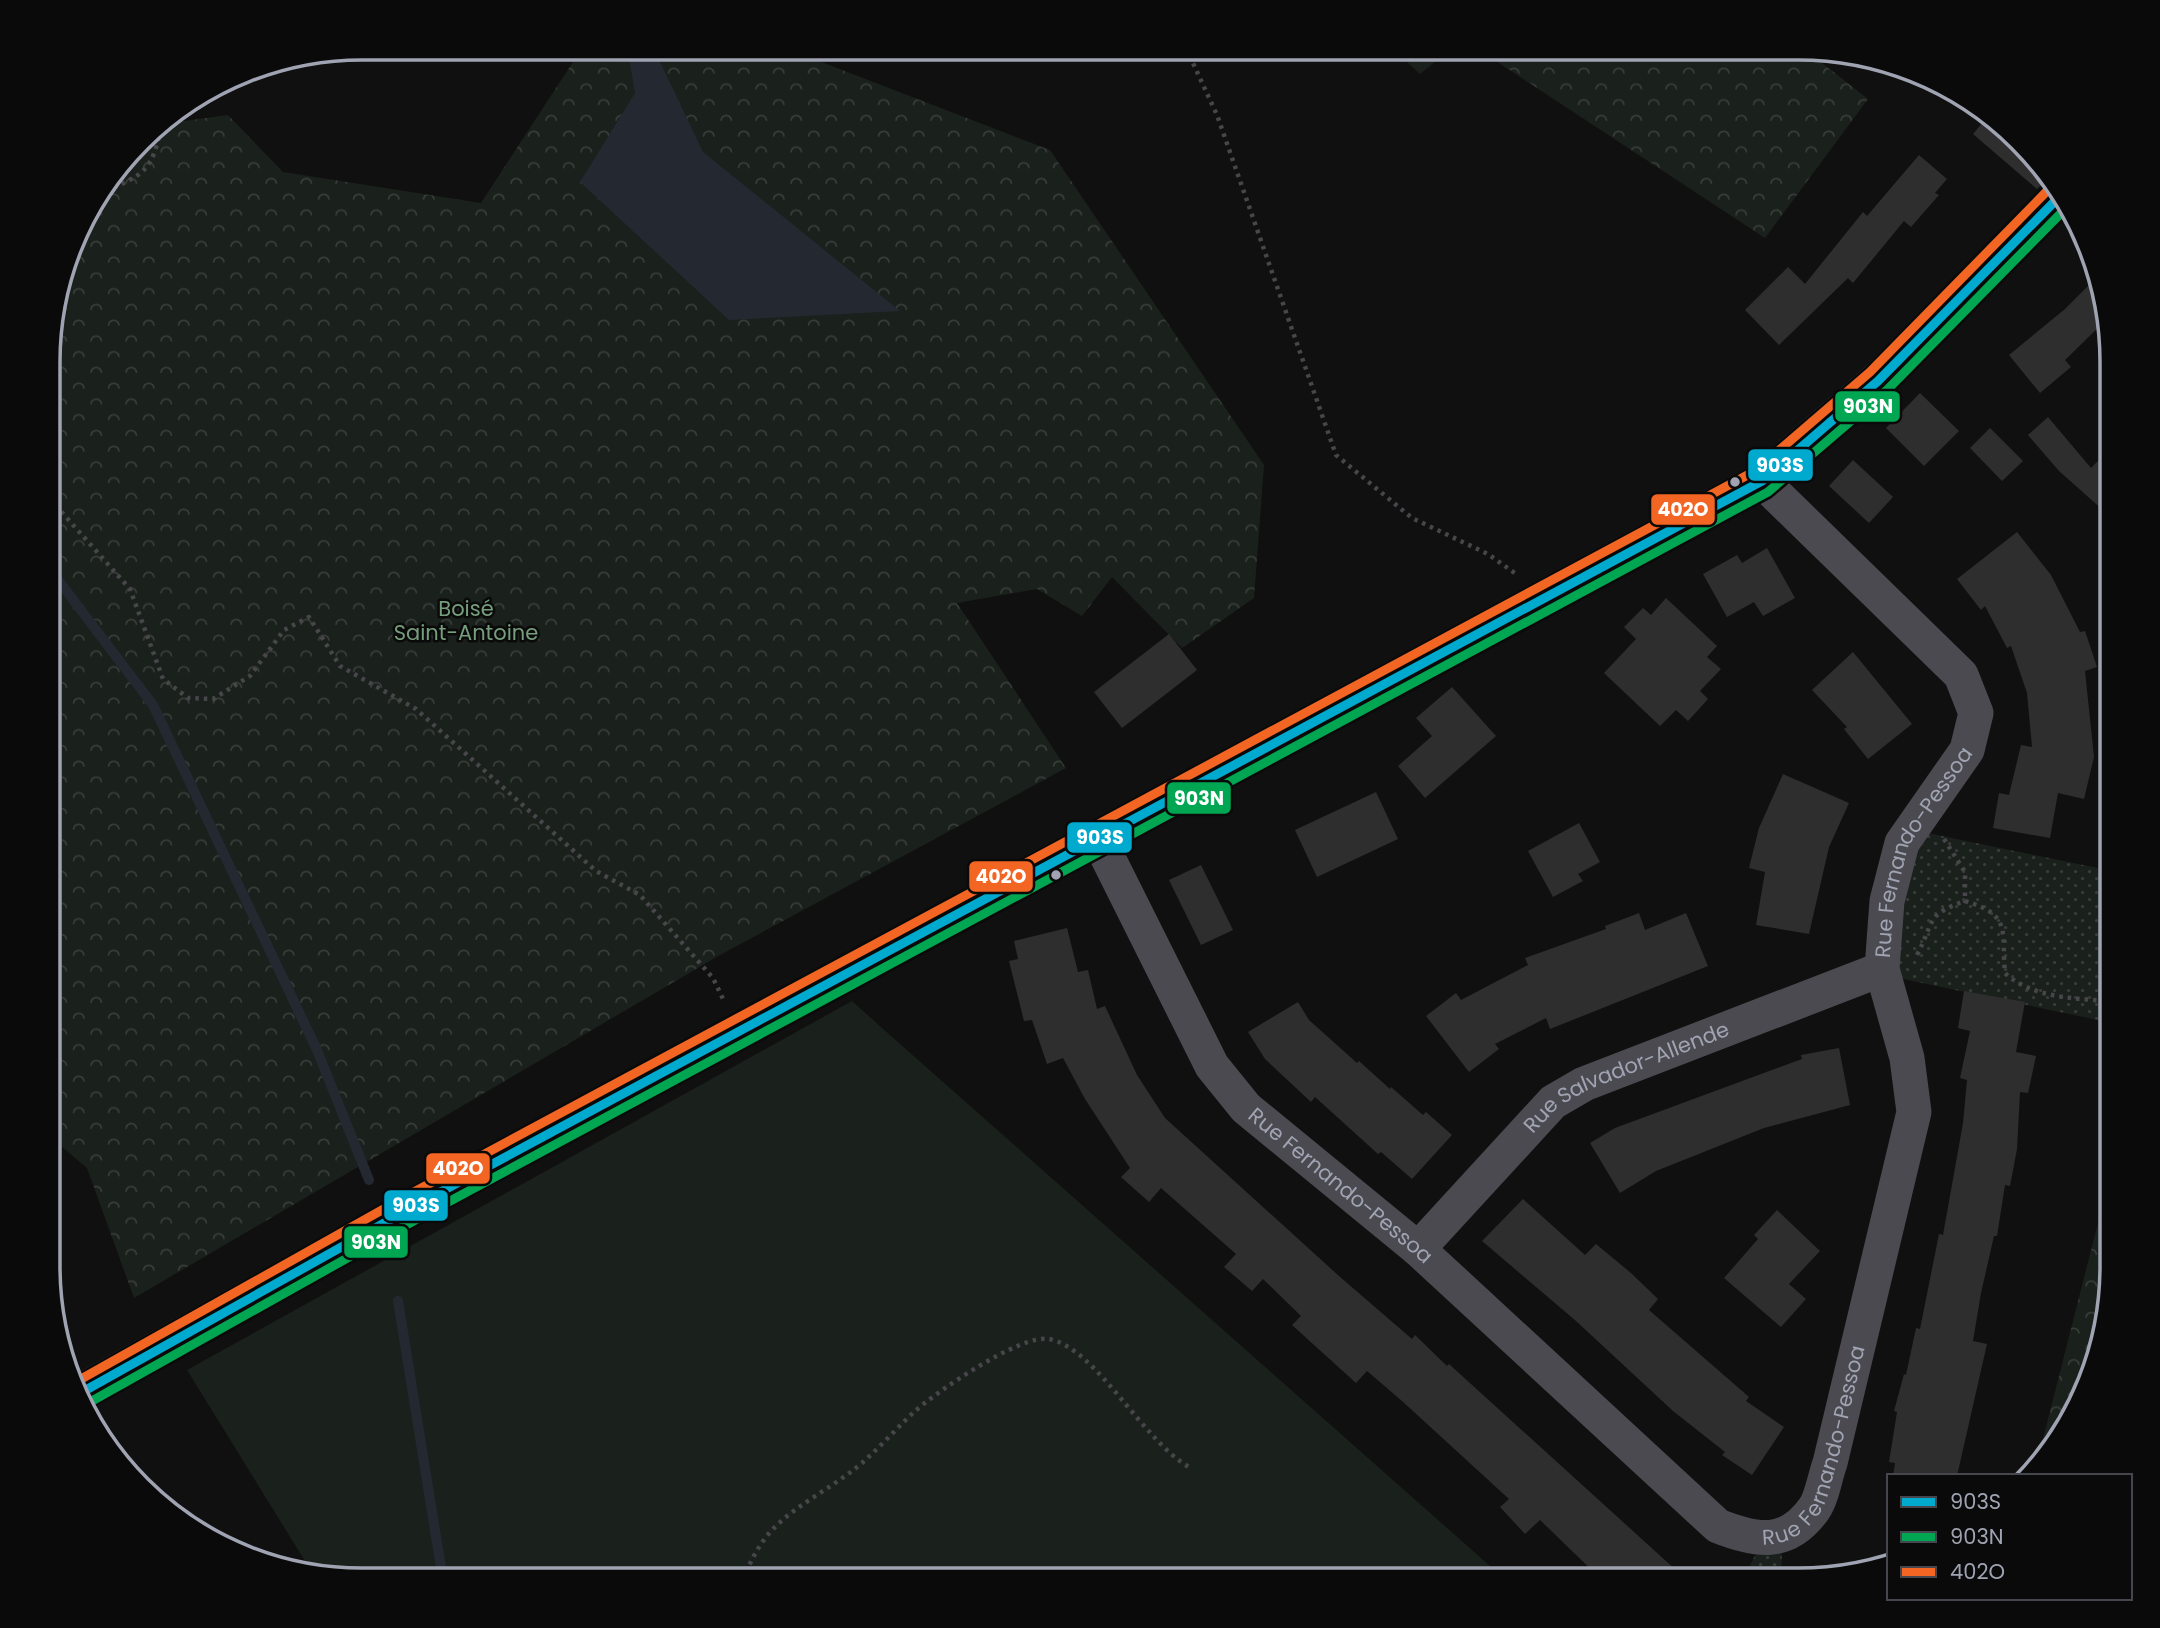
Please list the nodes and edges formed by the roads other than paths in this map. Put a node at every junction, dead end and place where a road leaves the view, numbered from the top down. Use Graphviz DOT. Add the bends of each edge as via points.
graph roads {
  1 [pos="2055,201"];
  2 [pos="1762,481"];
  3 [pos="1099,840"];
  4 [pos="1882,969"];
  5 [pos="1418,1249"];
  6 [pos="86,1390"];
  1 -- 2 [label="street" via="1878,381"];
  2 -- 3 [label="street"];
  2 -- 4 [label="street, Rue Fernando-Pessoa" via="1961,675 1976,713 1968,750 1902,843 1887,901"];
  3 -- 5 [label="street, Rue Fernando-Pessoa" via="1212,1066 1246,1108"];
  3 -- 6 [label="street" via="419,1203"];
  4 -- 5 [label="street, Rue Salvador-Allende" via="1584,1084 1553,1102"];
  4 -- 5 [label="street, Rue Fernando-Pessoa" via="1907,1058 1914,1112 1830,1463 1815,1508 1784,1536 1752,1539 1718,1526"];
}
